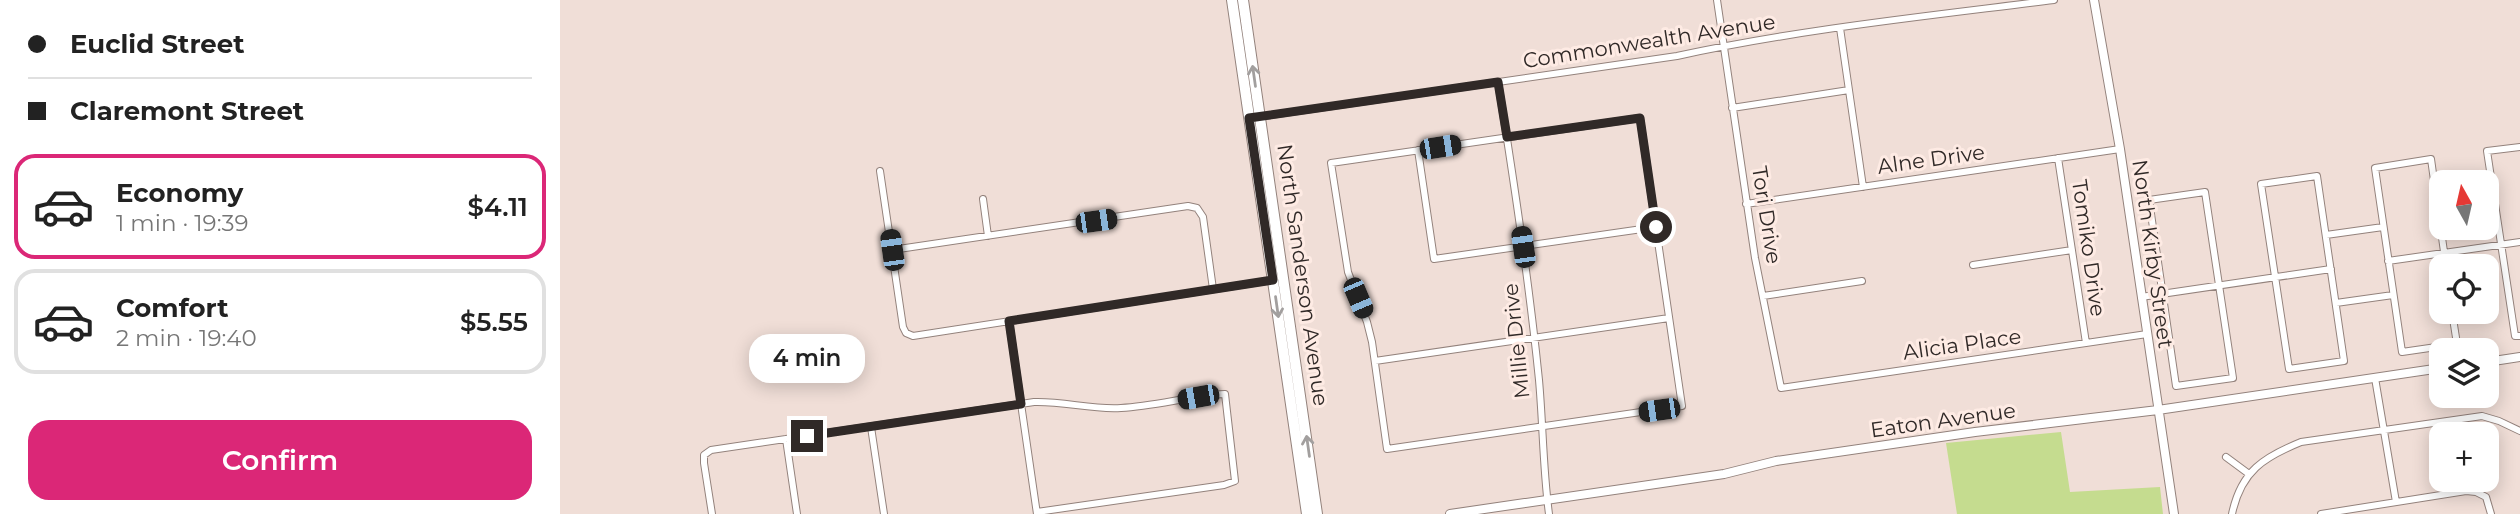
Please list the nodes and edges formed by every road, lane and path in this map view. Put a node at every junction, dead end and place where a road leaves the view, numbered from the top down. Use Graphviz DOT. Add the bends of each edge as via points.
graph roads {
  1 [pos="1232,0"];
  2 [pos="1243,0"];
  3 [pos="1717,0"];
  4 [pos="2054,0"];
  5 [pos="2094,0"];
  6 [pos="1840,28"];
  7 [pos="1723,46"];
  8 [pos="1498,82"];
  9 [pos="1849,90"];
  10 [pos="1732,108"];
  11 [pos="1254,117"];
  12 [pos="1507,137"];
  13 [pos="2520,146"];
  14 [pos="2120,149"];
  15 [pos="1418,150"];
  16 [pos="2058,158"];
  17 [pos="880,171"];
  18 [pos="1863,187"];
  19 [pos="983,199"];
  20 [pos="1746,204"];
  21 [pos="1656,227"];
  22 [pos="2383,227"];
  23 [pos="2326,235"];
  24 [pos="988,236"];
  25 [pos="2520,242"];
  26 [pos="2501,245"];
  27 [pos="1523,247"];
  28 [pos="892,250"];
  29 [pos="2072,250"];
  30 [pos="2444,253"];
  31 [pos="2388,261"];
  32 [pos="1973,265"];
  33 [pos="2331,269"];
  34 [pos="2275,277"];
  35 [pos="1278,279"];
  36 [pos="1862,281"];
  37 [pos="2218,286"];
  38 [pos="1213,289"];
  39 [pos="2162,294"];
  40 [pos="2393,295"];
  41 [pos="1763,296"];
  42 [pos="2141,298"];
  43 [pos="2336,303"];
  44 [pos="1669,318"];
  45 [pos="1009,321"];
  46 [pos="2454,324"];
  47 [pos="2147,334"];
  48 [pos="2520,335"];
  49 [pos="1534,338"];
  50 [pos="2085,343"];
  51 [pos="2520,357"];
  52 [pos="2499,360"];
  53 [pos="1375,361"];
  54 [pos="2429,370"];
  55 [pos="2375,378"];
  56 [pos="1781,388"];
  57 [pos="1021,404"];
  58 [pos="2158,410"];
  59 [pos="871,426"];
  60 [pos="1543,427"];
  61 [pos="2384,429"];
  62 [pos="2520,431"];
  63 [pos="786,439"];
  64 [pos="2226,457"];
  65 [pos="2249,474"];
  66 [pos="1548,500"];
  67 [pos="2396,502"];
  68 [pos="1037,513"];
  69 [pos="712,514"];
  70 [pos="797,514"];
  71 [pos="884,514"];
  72 [pos="1307,514"];
  73 [pos="1317,514"];
  74 [pos="1450,514"];
  75 [pos="1549,514"];
  76 [pos="2174,514"];
  77 [pos="2232,514"];
  78 [pos="2321,514"];
  79 [pos="2491,514"];
  1 -- 11 [label="highway, North Sanderson Avenue"];
  11 -- 2 [label="highway, North Sanderson Avenue, one-way"];
  3 -- 7 [label="street, Tori Drive"];
  4 -- 6 [label="street, Commonwealth Avenue"];
  5 -- 14 [label="street, North Kirby Street"];
  6 -- 7 [label="street, Commonwealth Avenue"];
  6 -- 9 [label="street"];
  7 -- 8 [label="street, Commonwealth Avenue"];
  7 -- 10 [label="street, Tori Drive"];
  8 -- 11 [label="street, Commonwealth Avenue"];
  8 -- 12 [label="street, Millie Drive"];
  9 -- 10 [label="street"];
  9 -- 18 [label="street"];
  10 -- 20 [label="street, Tori Drive"];
  11 -- 35 [label="highway, North Sanderson Avenue"];
  12 -- 15 [label="street"];
  12 -- 21 [label="street" via="1640,118"];
  12 -- 27 [label="street, Millie Drive"];
  13 -- 26 [label="street" via="2487,151"];
  14 -- 16 [label="street, Alne Drive"];
  14 -- 42 [label="street, North Kirby Street"];
  15 -- 27 [label="street" via="1434,260"];
  15 -- 53 [label="street" via="1331,163 1348,272 1367,322"];
  16 -- 18 [label="street, Alne Drive"];
  16 -- 29 [label="street, Tomiko Drive"];
  17 -- 28 [label="street"];
  18 -- 20 [label="street, Alne Drive"];
  19 -- 24 [label="street"];
  20 -- 41 [label="street, Tori Drive"];
  21 -- 27 [label="street"];
  21 -- 44 [label="street"];
  22 -- 23 [label="street"];
  22 -- 30 [label="street" via="2375,168 2431,159"];
  22 -- 31 [label="street"];
  23 -- 33 [label="street"];
  23 -- 34 [label="street" via="2317,176 2261,184"];
  24 -- 28 [label="street"];
  24 -- 38 [label="street" via="1197,208 1203,216"];
  25 -- 26 [label="street"];
  26 -- 30 [label="street"];
  26 -- 48 [label="street" via="2515,336"];
  27 -- 49 [label="street, Millie Drive"];
  28 -- 45 [label="street" via="906,333 913,336"];
  29 -- 32 [label="street"];
  29 -- 50 [label="street, Tomiko Drive"];
  30 -- 31 [label="street"];
  31 -- 40 [label="street"];
  33 -- 34 [label="street"];
  33 -- 43 [label="street"];
  34 -- 37 [label="street"];
  34 -- 43 [label="street" via="2289,369 2344,361"];
  35 -- 38 [label="street"];
  35 -- 72 [label="highway, North Sanderson Avenue, one-way"];
  73 -- 35 [label="highway, North Sanderson Avenue, one-way"];
  36 -- 41 [label="street"];
  37 -- 39 [label="street"];
  37 -- 39 [label="street" via="2232,378 2221,380 2176,386"];
  37 -- 39 [label="street" via="2205,192 2149,200"];
  38 -- 45 [label="street"];
  39 -- 42 [label="street"];
  40 -- 43 [label="street"];
  40 -- 46 [label="street" via="2402,352 2457,344"];
  41 -- 56 [label="street, Tori Drive"];
  42 -- 47 [label="street, North Kirby Street"];
  44 -- 49 [label="street"];
  44 -- 60 [label="street" via="1682,406"];
  45 -- 57 [label="street"];
  47 -- 50 [label="street, Alicia Place"];
  47 -- 58 [label="street, North Kirby Street"];
  49 -- 53 [label="street"];
  49 -- 60 [label="street, Millie Drive"];
  50 -- 56 [label="street, Alicia Place"];
  51 -- 52 [label="street"];
  53 -- 60 [label="street" via="1387,449"];
  54 -- 55 [label="street, Eaton Avenue"];
  55 -- 58 [label="street, Eaton Avenue"];
  55 -- 61 [label="street"];
  57 -- 59 [label="street"];
  57 -- 68 [label="street"];
  57 -- 68 [label="street" via="1058,401 1122,408 1225,394 1235,481"];
  58 -- 66 [label="street, Eaton Avenue" via="1776,461 1724,474"];
  58 -- 76 [label="street, North Kirby Street"];
  59 -- 63 [label="street"];
  59 -- 71 [label="street"];
  60 -- 66 [label="street, Millie Drive"];
  61 -- 62 [label="street" via="2482,416"];
  61 -- 65 [label="street" via="2301,442 2275,452"];
  61 -- 67 [label="street"];
  63 -- 69 [label="street" via="711,450 704,455"];
  63 -- 70 [label="street"];
  64 -- 65 [label="street"];
  65 -- 77 [label="street"];
  66 -- 74 [label="street, Eaton Avenue"];
  66 -- 75 [label="street, Millie Drive"];
  67 -- 78 [label="street"];
  67 -- 79 [label="street" via="2476,492 2486,498"];
}
